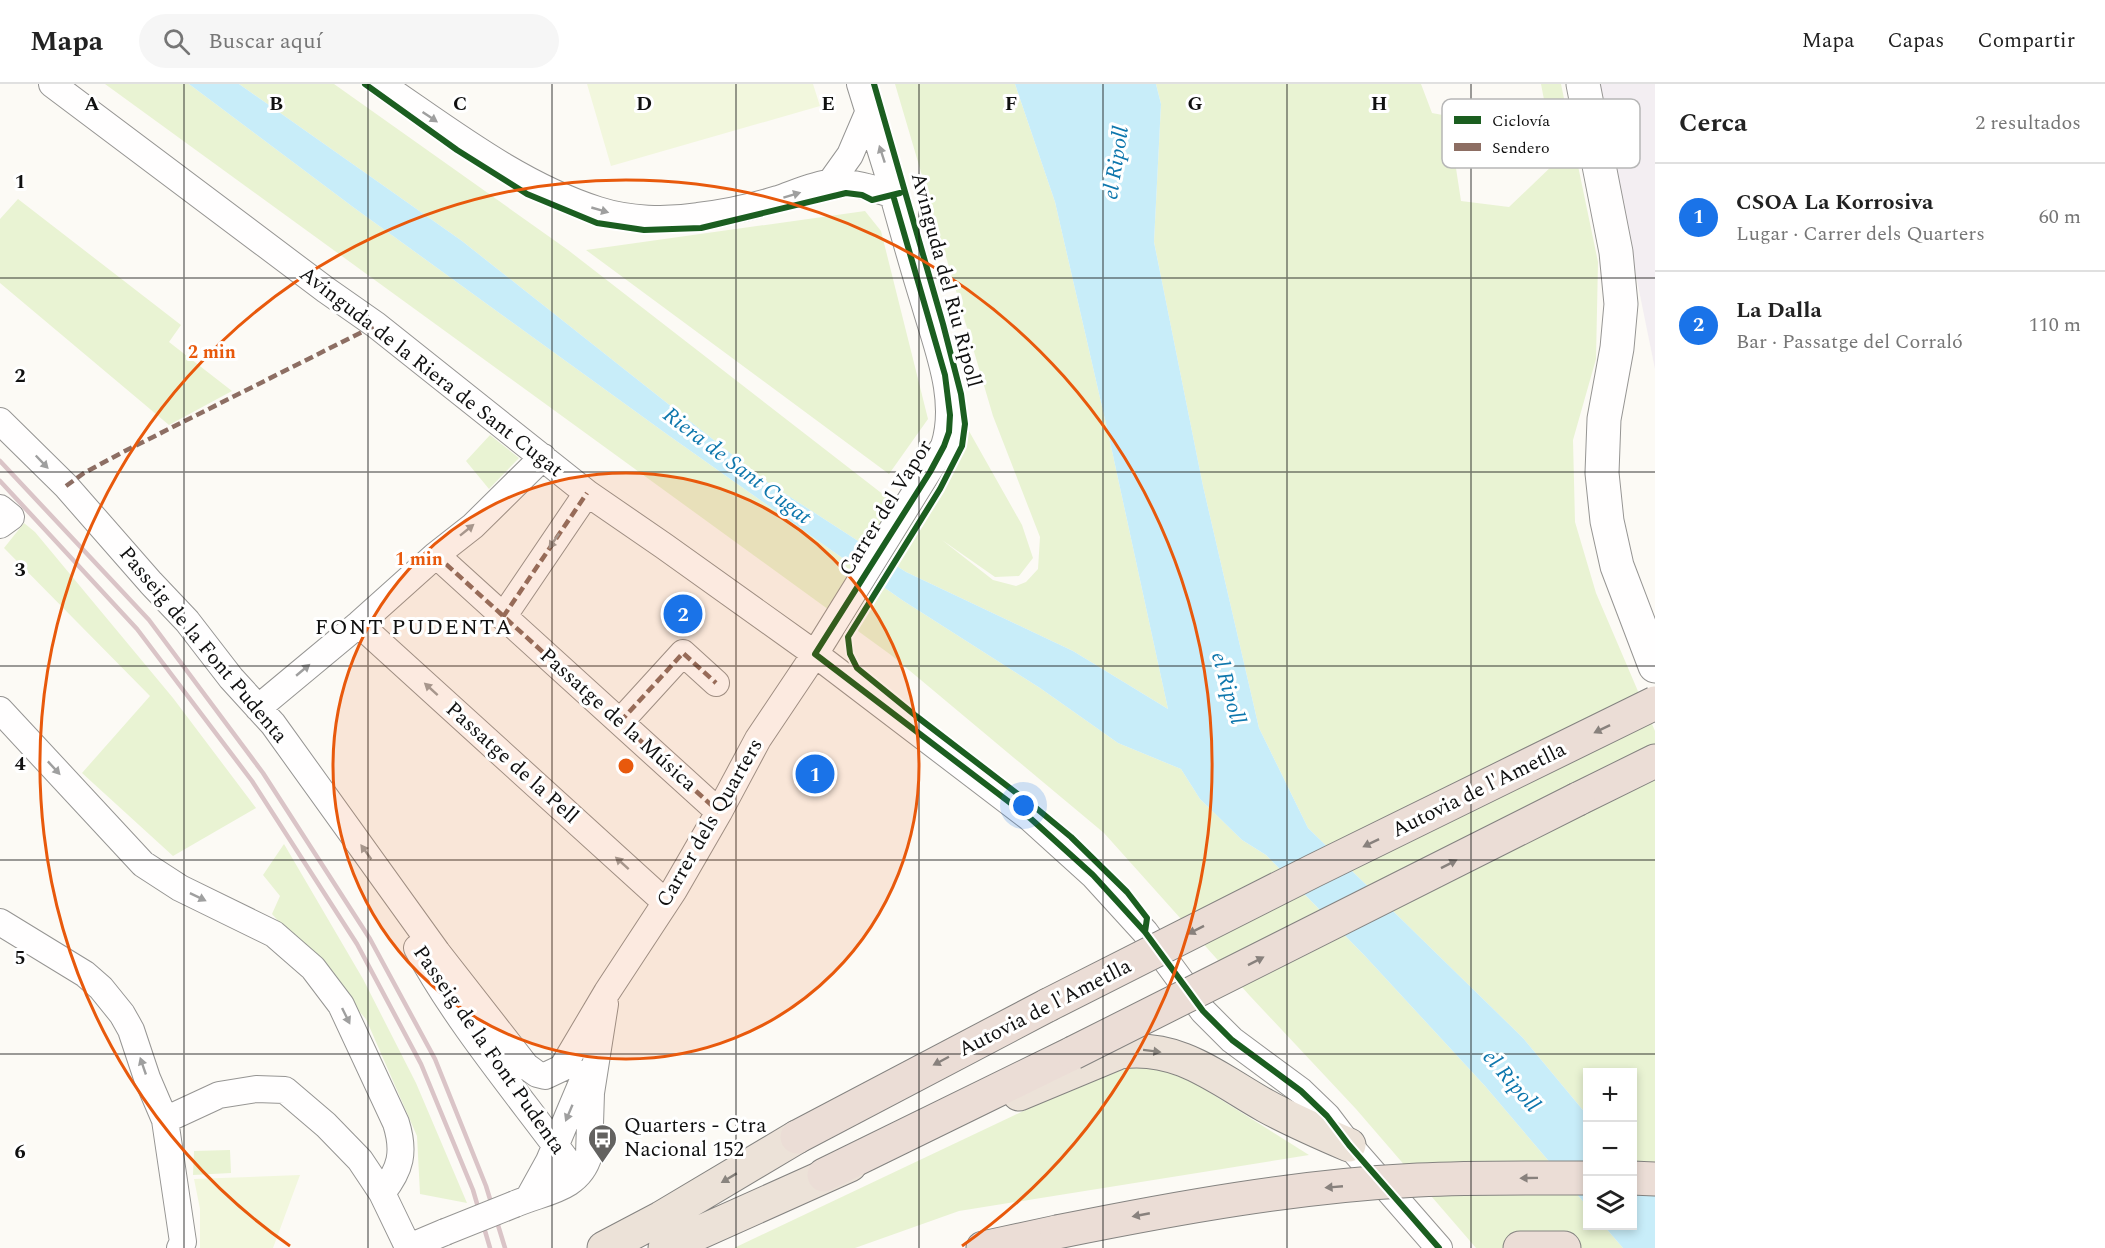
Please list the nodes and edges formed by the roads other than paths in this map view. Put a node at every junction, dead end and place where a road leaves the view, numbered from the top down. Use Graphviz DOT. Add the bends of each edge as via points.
graph roads {
  1 [pos="52,84"];
  2 [pos="381,84"];
  3 [pos="860,84"];
  4 [pos="1583,84"];
  5 [pos="1586,99"];
  6 [pos="868,113"];
  7 [pos="1600,168"];
  8 [pos="830,183"];
  9 [pos="892,195"];
  10 [pos="0,421"];
  11 [pos="543,457"];
  12 [pos="587,493"];
  13 [pos="436,555"];
  14 [pos="503,617"];
  15 [pos="359,624"];
  16 [pos="815,654"];
  17 [pos="1655,666"];
  18 [pos="716,683"];
  19 [pos="1655,703"];
  20 [pos="258,708"];
  21 [pos="0,710"];
  22 [pos="620,722"];
  23 [pos="1655,761"];
  24 [pos="719,812"];
  25 [pos="389,884"];
  26 [pos="665,902"];
  27 [pos="0,922"];
  28 [pos="607,992"];
  29 [pos="600,1040"];
  30 [pos="545,1076"];
  31 [pos="165,1120"];
  32 [pos="1349,1145"];
  33 [pos="555,1146"];
  34 [pos="824,1175"];
  35 [pos="1583,1178"];
  36 [pos="1637,1178"];
  37 [pos="1655,1179"];
  38 [pos="566,1184"];
  39 [pos="382,1193"];
  40 [pos="522,1201"];
  41 [pos="180,1248"];
  42 [pos="408,1248"];
  43 [pos="604,1248"];
  44 [pos="665,1248"];
  45 [pos="982,1248"];
  46 [pos="1439,1248"];
  47 [pos="1520,1248"];
  48 [pos="1564,1248"];
  1 -- 11 [label="street, Avinguda de la Riera de Sant Cugat" via="376,326"];
  2 -- 8 [label="street, one-way" via="510,169 562,197 600,211 645,218 694,217 771,201"];
  3 -- 6 [label="street, Carrer del Vapor"];
  4 -- 5 [label="street"];
  6 -- 8 [label="street" via="850,155"];
  9 -- 6 [label="street, Carrer del Vapor, one-way"];
  7 -- 17 [label="street" via="1616,252 1621,304 1604,419 1602,473 1607,521 1617,567"];
  8 -- 9 [label="street" via="860,185"];
  9 -- 16 [label="street, Carrer del Vapor" via="945,375 949,432 902,516"];
  10 -- 20 [label="street, Passeig de la Font Pudenta, one-way" via="66,486 187,621"];
  11 -- 12 [label="street, Avinguda de la Riera de Sant Cugat"];
  13 -- 11 [label="street, one-way" via="474,526"];
  12 -- 14 [label="street, one-way"];
  12 -- 16 [label="street, Avinguda de la Riera de Sant Cugat"];
  13 -- 14 [label="street, Passatge de la Música"];
  13 -- 15 [label="street"];
  14 -- 22 [label="street, Passatge de la Música"];
  20 -- 15 [label="street, one-way"];
  26 -- 15 [label="street, Passatge de la Pell, one-way"];
  16 -- 24 [label="street, Carrer dels Quarters" via="758,739"];
  16 -- 32 [label="street, Avinguda de la Riera de Sant Cugat" via="1062,845 1145,932 1203,1011 1232,1040 1301,1091"];
  18 -- 22 [label="street" via="683,652"];
  19 -- 43 [label="highway, Autovia de l'Ametlla, one-way, bridge" via="1048,1005 797,1137"];
  25 -- 20 [label="street, Passeig de la Font Pudenta, one-way"];
  21 -- 39 [label="street, one-way" via="143,864 180,888 274,934 313,968 329,988 345,1014 401,1137 398,1167"];
  22 -- 24 [label="street, Passatge de la Música"];
  34 -- 23 [label="highway, one-way, bridge"];
  24 -- 26 [label="street, Carrer dels Quarters"];
  25 -- 30 [label="street, Passeig de la Font Pudenta" via="526,1066"];
  25 -- 33 [label="street, Passeig de la Font Pudenta" via="426,965"];
  26 -- 28 [label="street, Carrer dels Quarters"];
  31 -- 27 [label="street, one-way" via="131,1030 112,1001 85,974"];
  28 -- 29 [label="street, Carrer dels Quarters"];
  28 -- 30 [label="street, Carrer dels Quarters" via="562,1068"];
  29 -- 33 [label="street, Carrer dels Quarters, one-way"];
  29 -- 38 [label="street, Carrer dels Quarters" via="591,1093 589,1155 580,1174"];
  31 -- 39 [label="street" via="219,1095 256,1089 285,1090 360,1160"];
  31 -- 41 [label="street" via="183,1242"];
  34 -- 32 [label="highway, one-way" via="1120,1052 1137,1050 1155,1051 1195,1064 1304,1127"];
  32 -- 46 [label="street, Avinguda de la Riera de Sant Cugat"];
  33 -- 38 [label="street, Passeig de la Font Pudenta" via="567,1161"];
  33 -- 40 [label="street, Carrer dels Quarters"];
  34 -- 44 [label="highway"];
  35 -- 45 [label="highway, one-way, bridge" via="1418,1180 1287,1192 1172,1209"];
  36 -- 37 [label="highway"];
  38 -- 40 [label="street, Carrer dels Quarters"];
  39 -- 42 [label="street"];
  40 -- 42 [label="street, bridge"];
  47 -- 48 [label="highway"];
}
